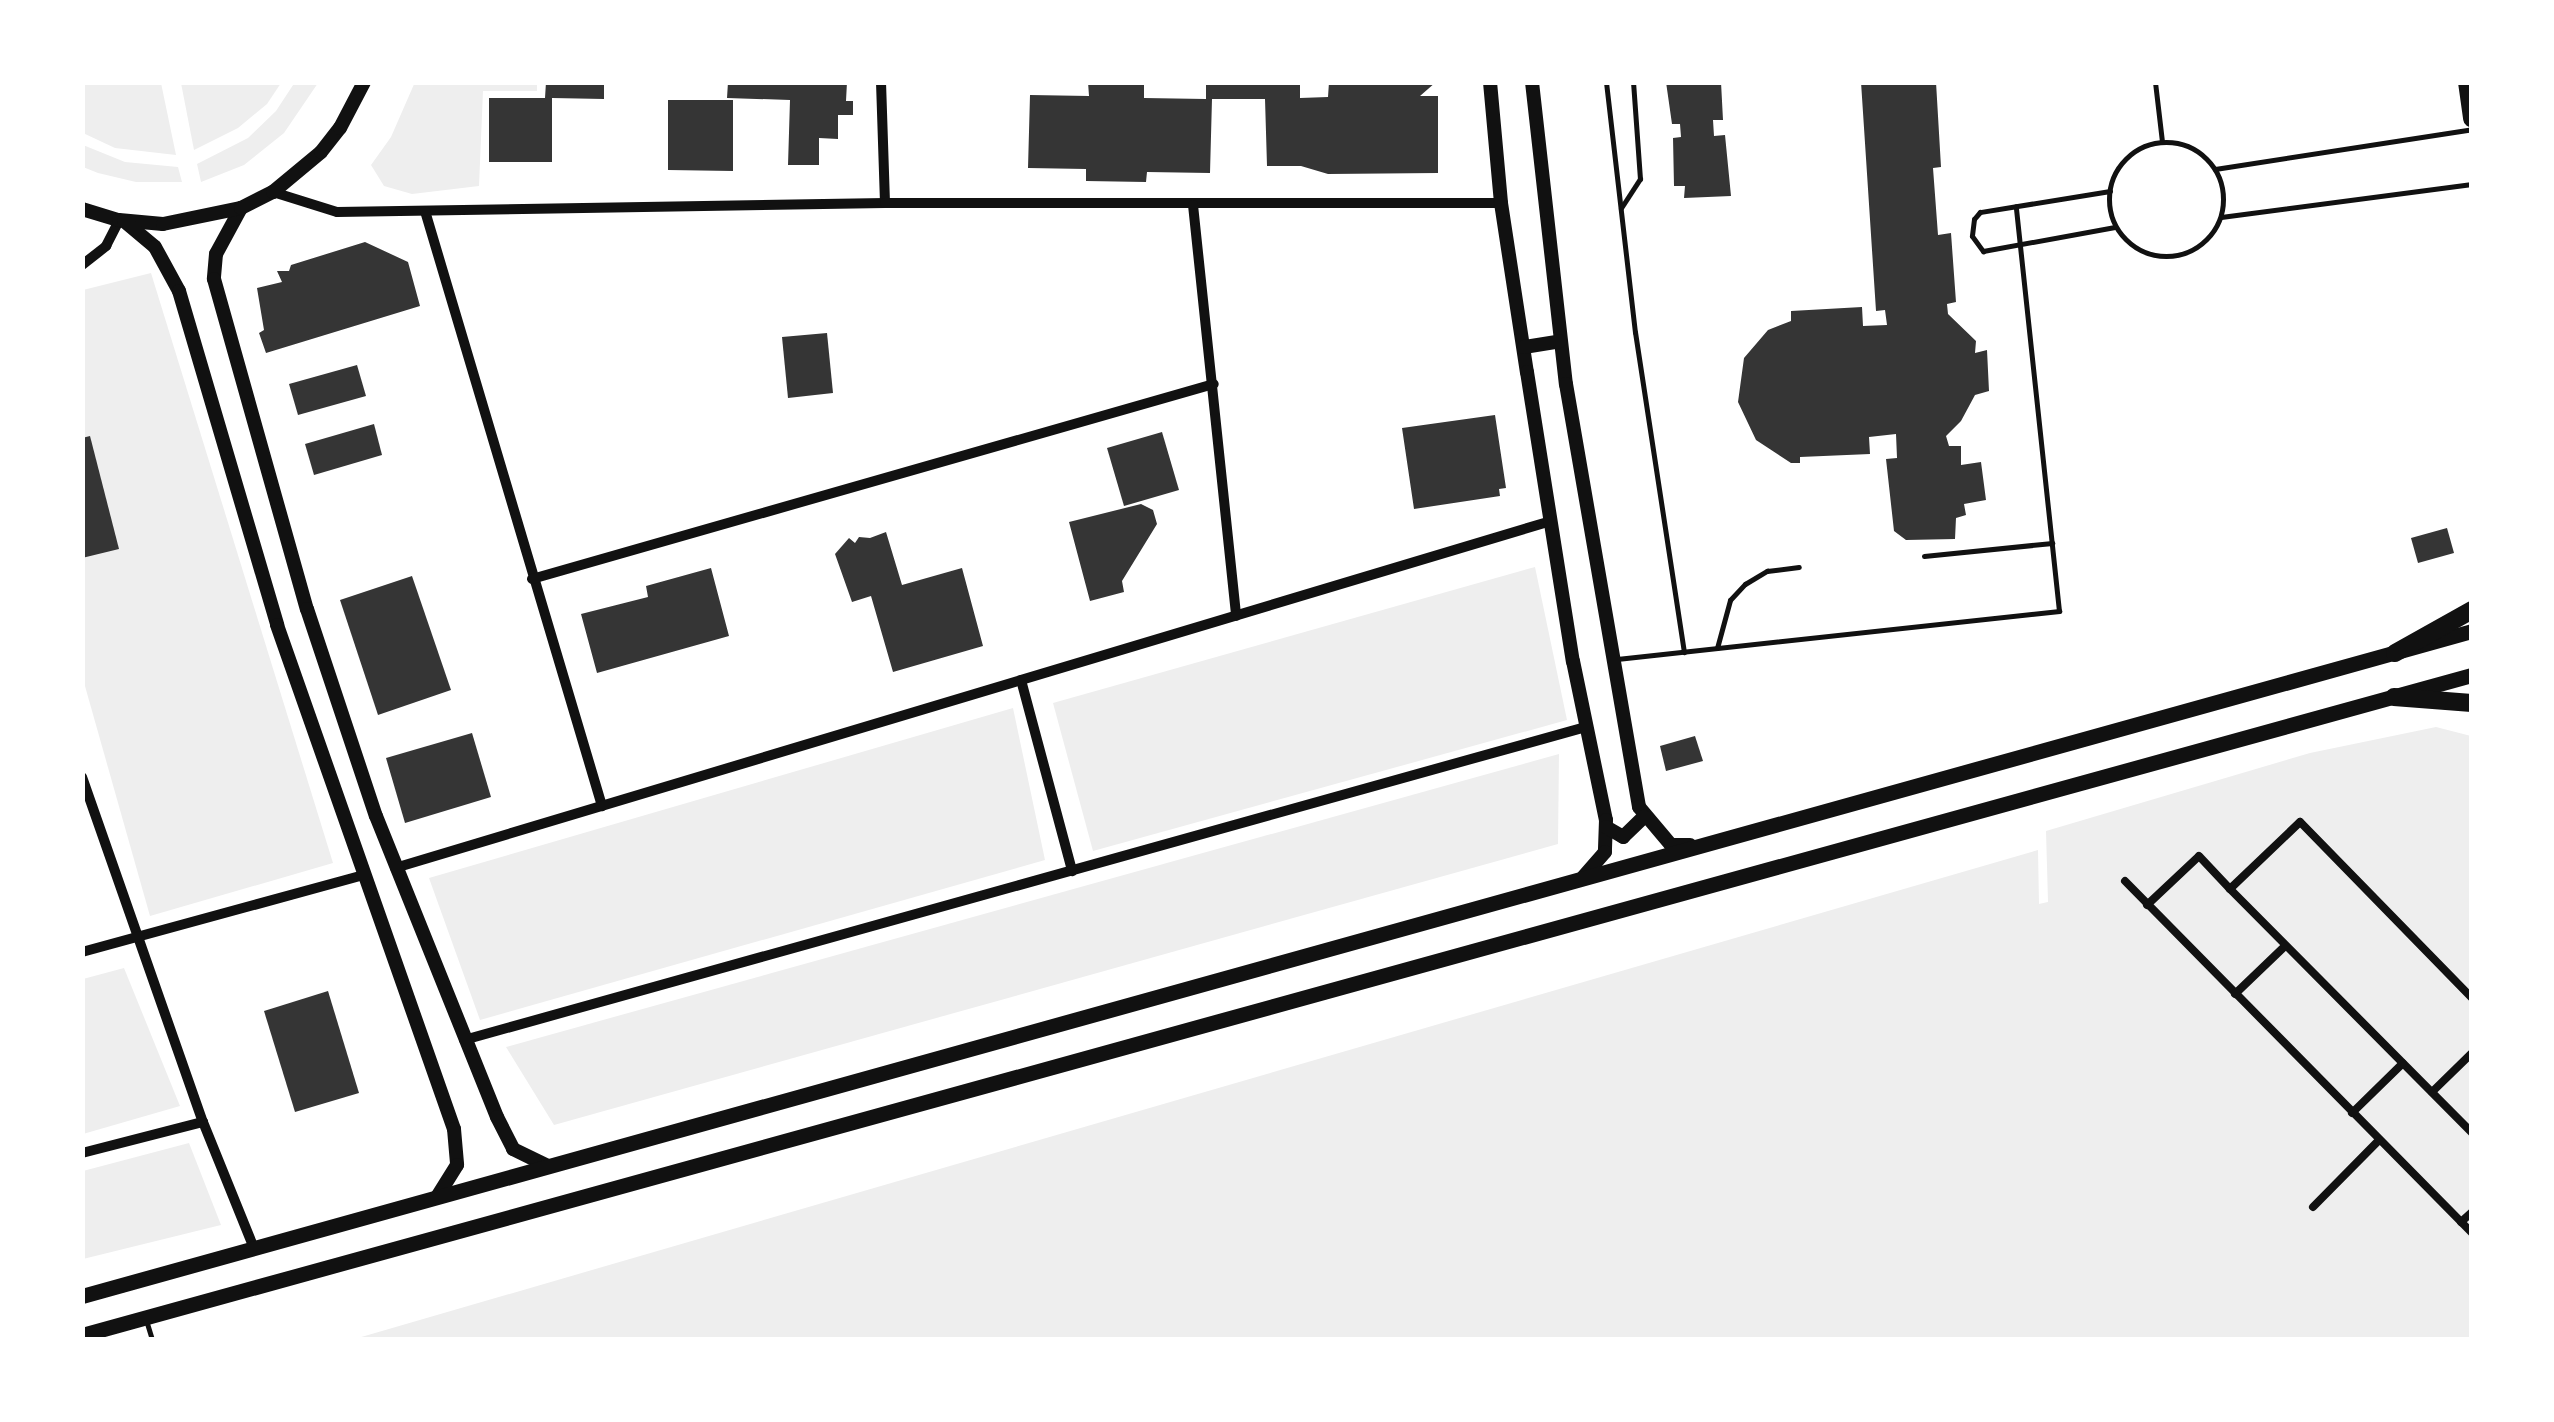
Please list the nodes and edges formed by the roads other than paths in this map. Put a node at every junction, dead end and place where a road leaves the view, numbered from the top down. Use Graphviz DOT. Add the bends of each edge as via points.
graph roads {
  1 [pos="364,82"];
  2 [pos="881,82"];
  3 [pos="1490,82"];
  4 [pos="1532,82"];
  5 [pos="1606,82"];
  6 [pos="1633,82"];
  7 [pos="2156,82"];
  8 [pos="2467,82"];
  9 [pos="2472,119"];
  10 [pos="2472,128"];
  11 [pos="2162,142"];
  12 [pos="2215,169"];
  13 [pos="2472,184"];
  14 [pos="2110,191"];
  15 [pos="273,192"];
  16 [pos="884,203"];
  17 [pos="1500,203"];
  18 [pos="1193,205"];
  19 [pos="2016,206"];
  20 [pos="240,208"];
  21 [pos="82,209"];
  22 [pos="1620,210"];
  23 [pos="425,211"];
  24 [pos="2220,217"];
  25 [pos="121,221"];
  26 [pos="2117,227"];
  27 [pos="2020,244"];
  28 [pos="82,266"];
  29 [pos="1560,341"];
  30 [pos="1524,347"];
  31 [pos="1214,384"];
  32 [pos="1550,521"];
  33 [pos="2052,543"];
  34 [pos="1924,556"];
  35 [pos="1799,567"];
  36 [pos="532,579"];
  37 [pos="2472,610"];
  38 [pos="1236,616"];
  39 [pos="2472,631"];
  40 [pos="1717,648"];
  41 [pos="1684,652"];
  42 [pos="2395,653"];
  43 [pos="1613,660"];
  44 [pos="2472,675"];
  45 [pos="1021,680"];
  46 [pos="2394,697"];
  47 [pos="2472,703"];
  48 [pos="1586,726"];
  49 [pos="82,777"];
  50 [pos="602,806"];
  51 [pos="1644,817"];
  52 [pos="1606,827"];
  53 [pos="1696,845"];
  54 [pos="396,868"];
  55 [pos="1072,870"];
  56 [pos="363,874"];
  57 [pos="1583,877"];
  58 [pos="2124,881"];
  59 [pos="2230,889"];
  60 [pos="2147,905"];
  61 [pos="136,937"];
  62 [pos="2285,946"];
  63 [pos="82,952"];
  64 [pos="2235,994"];
  65 [pos="2472,998"];
  66 [pos="464,1040"];
  67 [pos="2472,1053"];
  68 [pos="2402,1064"];
  69 [pos="2432,1092"];
  70 [pos="2352,1113"];
  71 [pos="203,1122"];
  72 [pos="2470,1128"];
  73 [pos="2379,1140"];
  74 [pos="82,1153"];
  75 [pos="548,1166"];
  76 [pos="437,1197"];
  77 [pos="2313,1207"];
  78 [pos="2472,1212"];
  79 [pos="2461,1222"];
  80 [pos="2472,1233"];
  81 [pos="254,1248"];
  82 [pos="82,1296"];
  83 [pos="146,1317"];
  84 [pos="82,1335"];
  85 [pos="152,1340"];
  1 -- 15 [label="street" via="321,152"];
  2 -- 16 [label="street"];
  3 -- 17 [label="street"];
  4 -- 29 [label="street"];
  5 -- 22 [label="lane"];
  6 -- 22 [label="lane" via="1640,180"];
  7 -- 11 [label="lane"];
  8 -- 9 [label="highway"];
  10 -- 12 [label="lane"];
  11 -- 12 [label="lane" via="2192,148"];
  11 -- 14 [label="lane" via="2122,163"];
  12 -- 24 [label="lane" via="2223,192"];
  13 -- 24 [label="lane"];
  14 -- 19 [label="lane"];
  14 -- 26 [label="lane"];
  15 -- 20 [label="street"];
  15 -- 23 [label="street" via="337,212"];
  16 -- 18 [label="street"];
  16 -- 23 [label="street"];
  17 -- 18 [label="street"];
  17 -- 30 [label="street"];
  18 -- 31 [label="street"];
  19 -- 27 [label="lane"];
  19 -- 27 [label="lane" via="1980,212 1972,236 1984,251"];
  20 -- 25 [label="street" via="183,222"];
  20 -- 54 [label="street" via="216,254 214,279 307,609"];
  21 -- 25 [label="street"];
  22 -- 41 [label="lane"];
  23 -- 36 [label="street"];
  24 -- 26 [label="lane" via="2204,242 2176,256 2146,252"];
  25 -- 28 [label="street" via="106,246"];
  25 -- 56 [label="street" via="155,247 179,291 277,625"];
  26 -- 27 [label="lane"];
  27 -- 33 [label="lane"];
  29 -- 30 [label="street"];
  29 -- 43 [label="street"];
  30 -- 32 [label="street"];
  31 -- 36 [label="street"];
  31 -- 38 [label="street"];
  32 -- 38 [label="street"];
  32 -- 48 [label="street"];
  33 -- 34 [label="lane"];
  33 -- 40 [label="lane" via="2060,611"];
  35 -- 40 [label="lane" via="1767,571 1745,584 1730,600"];
  36 -- 50 [label="street"];
  37 -- 42 [label="highway"];
  38 -- 45 [label="street"];
  39 -- 42 [label="main road"];
  40 -- 41 [label="lane"];
  41 -- 43 [label="lane"];
  42 -- 53 [label="main road"];
  43 -- 51 [label="street"];
  44 -- 46 [label="main road"];
  45 -- 50 [label="street"];
  45 -- 55 [label="street"];
  46 -- 47 [label="highway"];
  46 -- 83 [label="main road"];
  48 -- 52 [label="street"];
  48 -- 55 [label="street"];
  49 -- 61 [label="street"];
  50 -- 54 [label="street"];
  51 -- 52 [label="street" via="1623,837"];
  51 -- 53 [label="street" via="1671,846"];
  52 -- 57 [label="street" via="1605,852"];
  53 -- 57 [label="main road"];
  54 -- 66 [label="street"];
  55 -- 66 [label="street"];
  56 -- 61 [label="street"];
  56 -- 76 [label="street" via="454,1130 458,1165"];
  57 -- 75 [label="main road"];
  58 -- 60 [label="street"];
  59 -- 60 [label="street" via="2199,856"];
  59 -- 62 [label="street"];
  59 -- 65 [label="street" via="2300,822"];
  60 -- 64 [label="street"];
  61 -- 63 [label="street"];
  61 -- 71 [label="street"];
  62 -- 64 [label="street"];
  62 -- 68 [label="street"];
  64 -- 70 [label="street"];
  66 -- 75 [label="street" via="512,1149"];
  67 -- 69 [label="street"];
  68 -- 69 [label="street"];
  68 -- 70 [label="street"];
  69 -- 72 [label="street"];
  70 -- 73 [label="street"];
  71 -- 74 [label="street"];
  71 -- 81 [label="street"];
  73 -- 77 [label="street"];
  73 -- 79 [label="street"];
  75 -- 76 [label="main road"];
  76 -- 81 [label="main road"];
  78 -- 79 [label="street"];
  79 -- 80 [label="street"];
  81 -- 82 [label="main road"];
  83 -- 84 [label="main road"];
  83 -- 85 [label="lane"];
}
